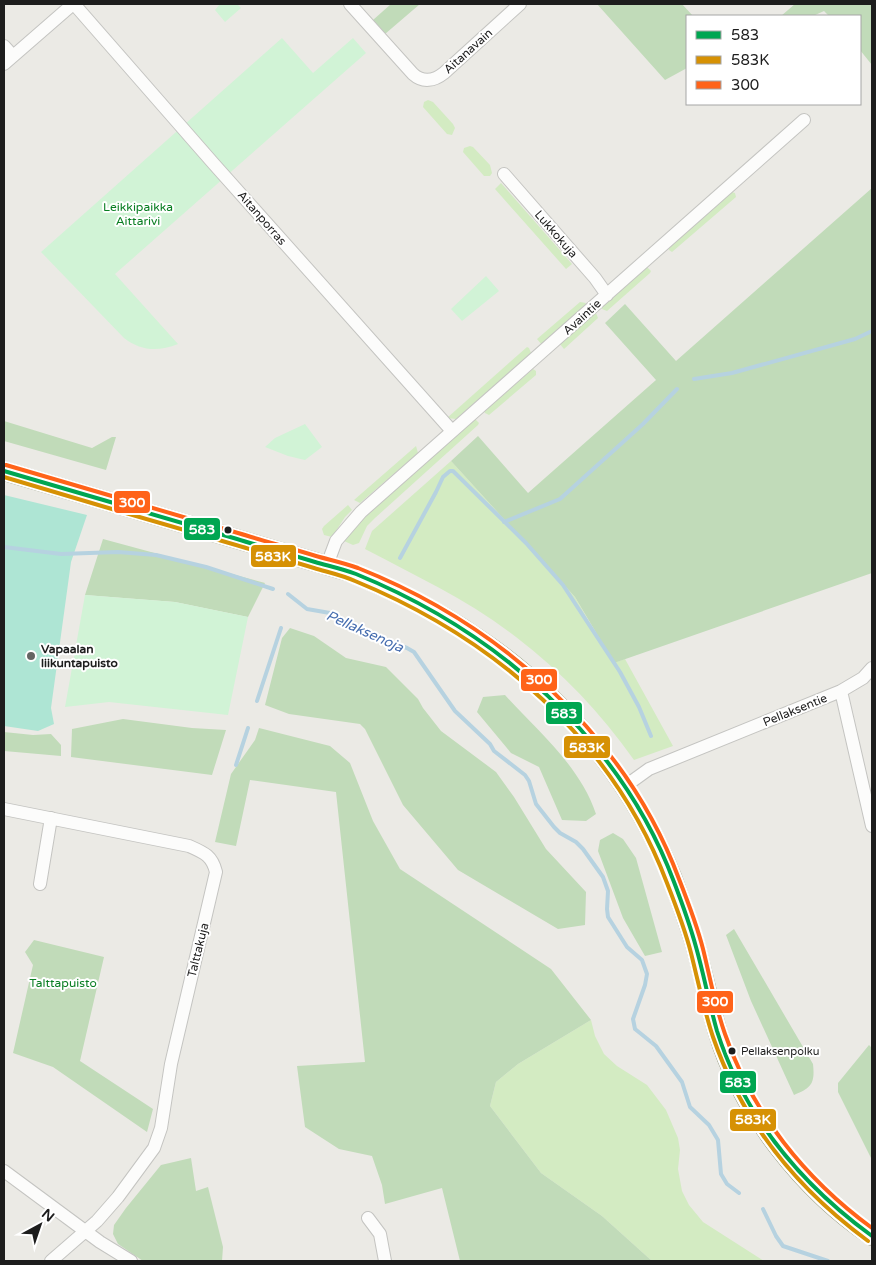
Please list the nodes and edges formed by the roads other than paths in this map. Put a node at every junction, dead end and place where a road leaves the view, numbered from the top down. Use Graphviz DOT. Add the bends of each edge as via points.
graph roads {
  1 [pos="74,4"];
  2 [pos="350,4"];
  3 [pos="520,4"];
  4 [pos="4,46"];
  5 [pos="8,60"];
  6 [pos="804,120"];
  7 [pos="504,174"];
  8 [pos="607,295"];
  9 [pos="452,431"];
  10 [pos="4,471"];
  11 [pos="327,565"];
  12 [pos="872,668"];
  13 [pos="841,691"];
  14 [pos="624,787"];
  15 [pos="4,809"];
  16 [pos="51,818"];
  17 [pos="872,826"];
  18 [pos="40,884"];
  19 [pos="4,1171"];
  20 [pos="368,1218"];
  21 [pos="87,1231"];
  22 [pos="872,1236"];
  23 [pos="51,1261"];
  24 [pos="131,1261"];
  25 [pos="385,1261"];
  1 -- 5 [label="street"];
  1 -- 9 [label="street, Aitanporras"];
  2 -- 3 [label="street, Aitanavain" via="413,74 426,80 444,73"];
  4 -- 5 [label="street"];
  6 -- 8 [label="street, Avaintie"];
  7 -- 8 [label="street, Lukkokuja"];
  8 -- 9 [label="street, Avaintie"];
  9 -- 11 [label="street, Avaintie" via="360,512 336,541"];
  10 -- 11 [label="street"];
  11 -- 14 [label="street" via="404,596 482,641 562,709"];
  12 -- 13 [label="street" via="863,678"];
  13 -- 14 [label="street, Pellaksentie" via="649,769"];
  13 -- 17 [label="street, Pellaksentie"];
  14 -- 22 [label="street" via="671,874 695,944 719,1035 747,1098 766,1129 803,1176 846,1217"];
  15 -- 16 [label="street, Talttakuja"];
  16 -- 18 [label="street"];
  16 -- 21 [label="street, Talttakuja" via="189,846 207,855 214,862 216,872 154,1148 118,1197"];
  19 -- 21 [label="street"];
  20 -- 25 [label="street" via="380,1234"];
  21 -- 23 [label="street, Talttakuja"];
  21 -- 24 [label="street"];
}
